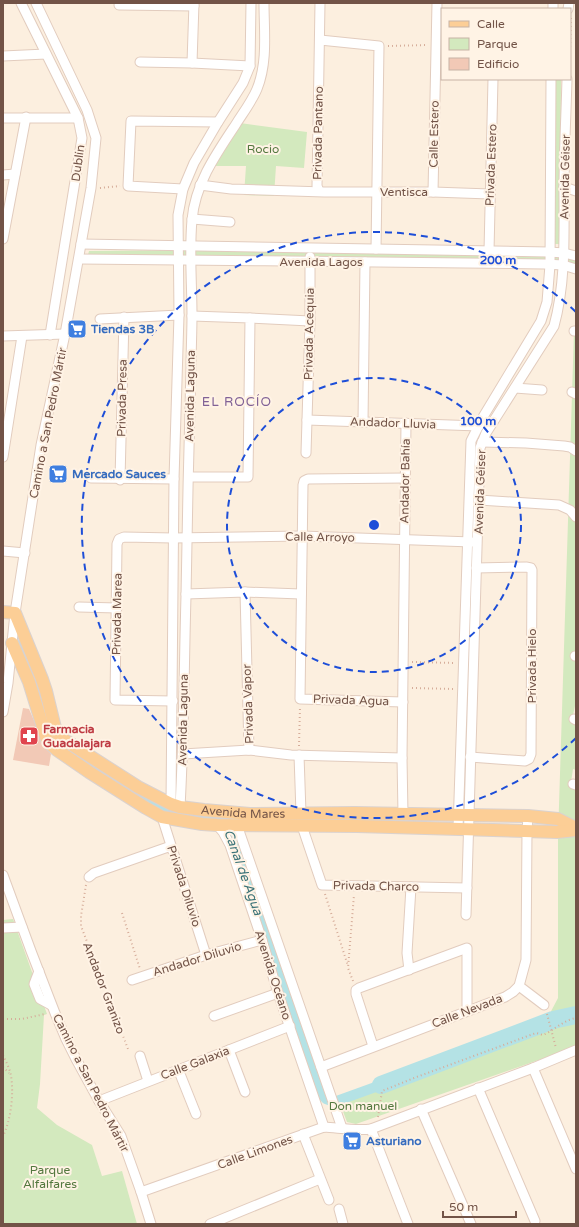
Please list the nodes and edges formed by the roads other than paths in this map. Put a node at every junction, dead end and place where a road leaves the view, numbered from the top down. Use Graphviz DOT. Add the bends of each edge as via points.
graph roads {
  1 [pos="21,3"];
  2 [pos="36,3"];
  3 [pos="251,3"];
  4 [pos="264,3"];
  5 [pos="320,3"];
  6 [pos="437,3"];
  7 [pos="194,4"];
  8 [pos="119,5"];
  9 [pos="320,40"];
  10 [pos="439,45"];
  11 [pos="46,54"];
  12 [pos="3,56"];
  13 [pos="140,62"];
  14 [pos="192,63"];
  15 [pos="250,66"];
  16 [pos="493,80"];
  17 [pos="552,80"];
  18 [pos="567,80"];
  19 [pos="566,105"];
  20 [pos="551,106"];
  21 [pos="3,118"];
  22 [pos="26,118"];
  23 [pos="78,118"];
  24 [pos="218,122"];
  25 [pos="194,163"];
  26 [pos="207,170"];
  27 [pos="15,174"];
  28 [pos="3,175"];
  29 [pos="200,185"];
  30 [pos="564,187"];
  31 [pos="183,189"];
  32 [pos="319,191"];
  33 [pos="576,191"];
  34 [pos="377,192"];
  35 [pos="433,192"];
  36 [pos="490,194"];
  37 [pos="192,220"];
  38 [pos="230,222"];
  39 [pos="3,239"];
  40 [pos="81,244"];
  41 [pos="179,246"];
  42 [pos="191,246"];
  43 [pos="310,248"];
  44 [pos="376,249"];
  45 [pos="423,250"];
  46 [pos="489,251"];
  47 [pos="549,252"];
  48 [pos="564,253"];
  49 [pos="576,256"];
  50 [pos="79,259"];
  51 [pos="178,260"];
  52 [pos="191,260"];
  53 [pos="310,262"];
  54 [pos="365,262"];
  55 [pos="423,262"];
  56 [pos="550,265"];
  57 [pos="563,265"];
  58 [pos="576,269"];
  59 [pos="179,315"];
  60 [pos="192,316"];
  61 [pos="124,317"];
  62 [pos="250,318"];
  63 [pos="100,319"];
  64 [pos="310,321"];
  65 [pos="65,334"];
  66 [pos="50,335"];
  67 [pos="3,336"];
  68 [pos="22,336"];
  69 [pos="530,340"];
  70 [pos="541,347"];
  71 [pos="515,388"];
  72 [pos="542,390"];
  73 [pos="177,399"];
  74 [pos="190,399"];
  75 [pos="483,417"];
  76 [pos="307,420"];
  77 [pos="363,422"];
  78 [pos="494,422"];
  79 [pos="406,423"];
  80 [pos="479,426"];
  81 [pos="482,442"];
  82 [pos="576,451"];
  83 [pos="306,453"];
  84 [pos="3,457"];
  85 [pos="189,477"];
  86 [pos="91,478"];
  87 [pos="405,478"];
  88 [pos="174,479"];
  89 [pos="120,480"];
  90 [pos="479,500"];
  91 [pos="576,517"];
  92 [pos="302,536"];
  93 [pos="173,538"];
  94 [pos="187,538"];
  95 [pos="405,539"];
  96 [pos="477,541"];
  97 [pos="467,542"];
  98 [pos="3,551"];
  99 [pos="25,553"];
  100 [pos="476,568"];
  101 [pos="245,592"];
  102 [pos="186,594"];
  103 [pos="301,594"];
  104 [pos="79,607"];
  105 [pos="117,608"];
  106 [pos="3,612"];
  107 [pos="15,613"];
  108 [pos="12,643"];
  109 [pos="172,671"];
  110 [pos="184,671"];
  111 [pos="463,675"];
  112 [pos="473,676"];
  113 [pos="5,683"];
  114 [pos="173,701"];
  115 [pos="403,702"];
  116 [pos="3,712"];
  117 [pos="250,750"];
  118 [pos="183,754"];
  119 [pos="299,755"];
  120 [pos="470,757"];
  121 [pos="402,758"];
  122 [pos="175,805"];
  123 [pos="301,813"];
  124 [pos="355,813"];
  125 [pos="403,814"];
  126 [pos="464,815"];
  127 [pos="528,816"];
  128 [pos="162,817"];
  129 [pos="217,825"];
  130 [pos="237,825"];
  131 [pos="302,826"];
  132 [pos="357,826"];
  133 [pos="576,829"];
  134 [pos="463,830"];
  135 [pos="527,831"];
  136 [pos="171,846"];
  137 [pos="3,875"];
  138 [pos="89,877"];
  139 [pos="411,887"];
  140 [pos="467,888"];
  141 [pos="466,915"];
  142 [pos="22,927"];
  143 [pos="3,928"];
  144 [pos="262,940"];
  145 [pos="206,955"];
  146 [pos="409,970"];
  147 [pos="132,980"];
  148 [pos="519,986"];
  149 [pos="278,993"];
  150 [pos="544,1005"];
  151 [pos="467,1011"];
  152 [pos="214,1016"];
  153 [pos="290,1026"];
  154 [pos="373,1046"];
  155 [pos="229,1050"];
  156 [pos="576,1050"];
  157 [pos="140,1056"];
  158 [pos="321,1067"];
  159 [pos="533,1068"];
  160 [pos="178,1069"];
  161 [pos="148,1081"];
  162 [pos="478,1088"];
  163 [pos="245,1092"];
  164 [pos="99,1101"];
  165 [pos="421,1109"];
  166 [pos="196,1114"];
  167 [pos="324,1127"];
  168 [pos="342,1128"];
  169 [pos="374,1128"];
  170 [pos="303,1134"];
  171 [pos="576,1169"];
  172 [pos="320,1179"];
  173 [pos="141,1192"];
  174 [pos="329,1200"];
  175 [pos="339,1209"];
  176 [pos="535,1221"];
  177 [pos="151,1224"];
  178 [pos="210,1224"];
  179 [pos="343,1224"];
  180 [pos="408,1224"];
  181 [pos="471,1224"];
  1 -- 11 [label="street, Dublín"];
  2 -- 40 [label="street, Camino a San Pedro Mártir" via="87,110 96,138 91,188"];
  3 -- 15 [label="street, Avenida Laguna"];
  4 -- 26 [label="street, Avenida Laguna" via="264,68 249,105"];
  5 -- 9 [label="street, Privada Pantano"];
  6 -- 10 [label="street, Calle Estero"];
  7 -- 8 [label="street"];
  7 -- 14 [label="street"];
  9 -- 32 [label="street, Privada Pantano" via="317,186"];
  9 -- 34 [label="street" via="379,46"];
  10 -- 35 [label="street, Calle Estero"];
  11 -- 12 [label="street"];
  11 -- 23 [label="street, Dublín"];
  13 -- 14 [label="street"];
  14 -- 15 [label="street"];
  15 -- 24 [label="street, Avenida Laguna" via="243,83"];
  16 -- 36 [label="street, Privada Estero"];
  17 -- 20 [label="street, Avenida Géiser"];
  18 -- 19 [label="street, Avenida Géiser"];
  19 -- 20 [label="street"];
  19 -- 30 [label="street, Avenida Géiser"];
  20 -- 47 [label="street, Avenida Géiser"];
  21 -- 22 [label="street"];
  22 -- 23 [label="street"];
  22 -- 27 [label="street"];
  23 -- 66 [label="street, Dublín" via="82,138"];
  24 -- 25 [label="street, Avenida Laguna"];
  24 -- 31 [label="street" via="131,121 128,186"];
  25 -- 26 [label="street"];
  25 -- 31 [label="street, Avenida Laguna"];
  26 -- 29 [label="street, Avenida Laguna"];
  27 -- 28 [label="street"];
  27 -- 39 [label="street"];
  29 -- 32 [label="street, Privada Pantano" via="231,189"];
  29 -- 37 [label="street, Avenida Laguna"];
  30 -- 33 [label="street"];
  30 -- 48 [label="street, Avenida Géiser"];
  31 -- 41 [label="street, Avenida Laguna" via="178,215"];
  32 -- 34 [label="street, Ventisca"];
  34 -- 35 [label="street, Ventisca"];
  34 -- 44 [label="street"];
  35 -- 36 [label="street, Ventisca"];
  36 -- 46 [label="street, Privada Estero"];
  37 -- 38 [label="street"];
  37 -- 42 [label="street, Avenida Laguna"];
  40 -- 41 [label="street, Avenida Lagos"];
  40 -- 50 [label="street, Camino a San Pedro Mártir"];
  41 -- 42 [label="street, Avenida Lagos"];
  41 -- 51 [label="street, Avenida Laguna"];
  42 -- 43 [label="street, Avenida Lagos"];
  42 -- 52 [label="street, Avenida Laguna"];
  43 -- 44 [label="street, Avenida Lagos"];
  43 -- 53 [label="street, Privada Acequia"];
  44 -- 45 [label="street, Avenida Lagos"];
  45 -- 46 [label="street, Avenida Lagos"];
  45 -- 55 [label="street"];
  46 -- 47 [label="street, Avenida Lagos"];
  47 -- 48 [label="street, Avenida Lagos"];
  47 -- 56 [label="street, Avenida Géiser"];
  48 -- 49 [label="street, Avenida Lagos"];
  48 -- 57 [label="street, Avenida Géiser"];
  50 -- 51 [label="street, Avenida Lagos"];
  50 -- 65 [label="street, Camino a San Pedro Mártir"];
  51 -- 52 [label="street, Avenida Lagos"];
  51 -- 59 [label="street, Avenida Laguna"];
  52 -- 53 [label="street, Avenida Lagos"];
  52 -- 60 [label="street, Avenida Laguna"];
  53 -- 54 [label="street, Avenida Lagos"];
  53 -- 64 [label="street, Privada Acequia"];
  54 -- 55 [label="street, Avenida Lagos"];
  54 -- 77 [label="street"];
  55 -- 56 [label="street, Avenida Lagos"];
  56 -- 57 [label="street, Avenida Lagos"];
  56 -- 69 [label="street, Avenida Géiser" via="547,302 541,321"];
  57 -- 58 [label="street, Avenida Lagos"];
  57 -- 70 [label="street, Avenida Géiser" via="556,319"];
  59 -- 61 [label="street"];
  59 -- 73 [label="street, Avenida Laguna"];
  60 -- 62 [label="street"];
  60 -- 74 [label="street, Avenida Laguna"];
  61 -- 63 [label="street"];
  61 -- 89 [label="street, Privada Presa"];
  62 -- 64 [label="street"];
  62 -- 85 [label="street" via="248,477"];
  64 -- 76 [label="street, Privada Acequia"];
  65 -- 66 [label="street"];
  65 -- 99 [label="street, Camino a San Pedro Mártir" via="41,445"];
  66 -- 68 [label="street"];
  67 -- 68 [label="street"];
  68 -- 84 [label="street"];
  69 -- 70 [label="street"];
  69 -- 75 [label="street, Avenida Géiser"];
  70 -- 71 [label="street, Avenida Géiser"];
  71 -- 72 [label="street"];
  71 -- 78 [label="street, Avenida Géiser"];
  73 -- 74 [label="street"];
  73 -- 88 [label="street, Avenida Laguna"];
  74 -- 85 [label="street, Avenida Laguna"];
  75 -- 78 [label="street"];
  75 -- 80 [label="street, Avenida Géiser"];
  76 -- 77 [label="street, Andador Lluvia"];
  76 -- 83 [label="street, Privada Acequia"];
  77 -- 79 [label="street, Andador Lluvia"];
  78 -- 81 [label="street, Avenida Géiser"];
  79 -- 80 [label="street, Andador Lluvia"];
  79 -- 87 [label="street, Andador Bahía"];
  80 -- 97 [label="street, Avenida Géiser" via="471,441"];
  81 -- 82 [label="street" via="564,446"];
  81 -- 90 [label="street, Avenida Géiser"];
  85 -- 94 [label="street, Avenida Laguna"];
  86 -- 89 [label="street"];
  87 -- 92 [label="street, Privada Agua" via="304,481"];
  87 -- 95 [label="street, Andador Bahía"];
  88 -- 89 [label="street"];
  88 -- 93 [label="street, Avenida Laguna"];
  90 -- 91 [label="street" via="560,505"];
  90 -- 96 [label="street, Avenida Géiser"];
  92 -- 94 [label="street, Calle Arroyo"];
  92 -- 95 [label="street, Calle Arroyo"];
  92 -- 103 [label="street, Privada Agua"];
  93 -- 94 [label="street, Privada Marea"];
  93 -- 105 [label="street, Privada Marea" via="119,539"];
  93 -- 109 [label="street, Avenida Laguna"];
  94 -- 102 [label="street, Avenida Laguna"];
  95 -- 97 [label="street, Calle Arroyo"];
  95 -- 115 [label="street, Privada Agua"];
  96 -- 97 [label="street, Calle Arroyo"];
  96 -- 100 [label="street, Avenida Géiser"];
  97 -- 111 [label="street, Avenida Géiser"];
  98 -- 99 [label="street"];
  99 -- 107 [label="street, Camino a San Pedro Mártir"];
  100 -- 112 [label="street, Avenida Géiser"];
  100 -- 120 [label="street, Privada Hielo" via="526,567 532,570 531,754 526,761"];
  101 -- 102 [label="street"];
  101 -- 103 [label="street"];
  101 -- 117 [label="street, Privada Vapor"];
  102 -- 110 [label="street, Avenida Laguna"];
  103 -- 115 [label="street, Privada Agua" via="300,699"];
  104 -- 105 [label="street"];
  105 -- 114 [label="street, Privada Marea" via="115,700"];
  106 -- 107 [label="main road"];
  107 -- 108 [label="street, Camino a San Pedro Mártir"];
  107 -- 122 [label="main road, Avenida Mares" via="42,679 55,728 60,736 138,787"];
  108 -- 113 [label="street, Camino a San Pedro Mártir"];
  108 -- 128 [label="main road, Avenida Mares" via="29,682 42,727 50,743 89,772"];
  109 -- 110 [label="street"];
  109 -- 114 [label="street, Avenida Laguna"];
  110 -- 118 [label="street, Avenida Laguna"];
  111 -- 112 [label="street"];
  111 -- 126 [label="street, Avenida Géiser"];
  112 -- 120 [label="street, Avenida Géiser"];
  113 -- 116 [label="street, Camino a San Pedro Mártir"];
  114 -- 122 [label="street, Avenida Laguna"];
  115 -- 121 [label="street"];
  117 -- 118 [label="street, Privada Vapor"];
  117 -- 119 [label="street"];
  118 -- 122 [label="street, Avenida Laguna"];
  119 -- 121 [label="street"];
  119 -- 123 [label="street"];
  120 -- 126 [label="street, Avenida Géiser"];
  121 -- 125 [label="street"];
  122 -- 123 [label="main road, Avenida Mares" via="236,813"];
  123 -- 124 [label="main road, Avenida Mares"];
  124 -- 125 [label="main road, Avenida Mares"];
  124 -- 132 [label="street"];
  125 -- 126 [label="main road, Avenida Mares"];
  126 -- 127 [label="main road, Avenida Mares"];
  126 -- 134 [label="street, Avenida Géiser"];
  127 -- 133 [label="main road, Avenida Mares" via="558,819"];
  127 -- 135 [label="street"];
  128 -- 129 [label="main road, Avenida Mares"];
  128 -- 136 [label="street, Privada Diluvio"];
  129 -- 130 [label="main road, Avenida Mares"];
  129 -- 144 [label="street, Avenida Océano" via="230,844"];
  130 -- 131 [label="main road, Avenida Mares"];
  130 -- 158 [label="street, Avenida Océano"];
  131 -- 132 [label="main road, Avenida Mares"];
  131 -- 139 [label="street, Privada Charco" via="322,885"];
  132 -- 134 [label="main road, Avenida Mares"];
  133 -- 135 [label="main road, Avenida Mares" via="558,832"];
  134 -- 135 [label="main road, Avenida Mares"];
  134 -- 140 [label="street, Avenida Géiser"];
  135 -- 148 [label="street" via="526,960"];
  136 -- 138 [label="street"];
  136 -- 145 [label="street, Privada Diluvio"];
  137 -- 142 [label="street, Camino a San Pedro Mártir"];
  139 -- 140 [label="street, Privada Charco"];
  139 -- 146 [label="street" via="407,953"];
  140 -- 141 [label="street, Avenida Géiser"];
  142 -- 143 [label="street"];
  142 -- 164 [label="street, Camino a San Pedro Mártir" via="53,1009"];
  144 -- 145 [label="street, Andador Diluvio"];
  144 -- 149 [label="street, Avenida Océano"];
  145 -- 147 [label="street, Andador Diluvio"];
  146 -- 151 [label="street" via="466,948"];
  146 -- 154 [label="street" via="356,990"];
  148 -- 150 [label="street"];
  148 -- 151 [label="street, Calle Nevada" via="505,997"];
  149 -- 152 [label="street"];
  149 -- 153 [label="street, Avenida Océano"];
  151 -- 154 [label="street, Calle Nevada"];
  153 -- 155 [label="street, Calle Galaxia"];
  153 -- 167 [label="street, Avenida Océano"];
  154 -- 158 [label="street, Calle Nevada"];
  155 -- 160 [label="street, Calle Galaxia"];
  155 -- 163 [label="street"];
  156 -- 159 [label="street, Calle Limones"];
  157 -- 161 [label="street"];
  158 -- 168 [label="street, Avenida Océano"];
  159 -- 162 [label="street, Calle Limones"];
  159 -- 171 [label="street"];
  160 -- 161 [label="street, Calle Galaxia"];
  160 -- 166 [label="street"];
  161 -- 164 [label="street, Calle Galaxia"];
  162 -- 165 [label="street, Calle Limones"];
  162 -- 176 [label="street"];
  164 -- 173 [label="street, Camino a San Pedro Mártir" via="121,1136"];
  165 -- 169 [label="street, Calle Limones"];
  165 -- 181 [label="street"];
  167 -- 168 [label="street, Calle Limones"];
  167 -- 170 [label="street, Calle Limones"];
  168 -- 169 [label="street, Calle Limones"];
  169 -- 180 [label="street"];
  170 -- 172 [label="street"];
  170 -- 173 [label="street, Calle Limones"];
  172 -- 174 [label="street"];
  172 -- 178 [label="street"];
  173 -- 177 [label="street, Camino a San Pedro Mártir"];
  175 -- 179 [label="street"];
}
